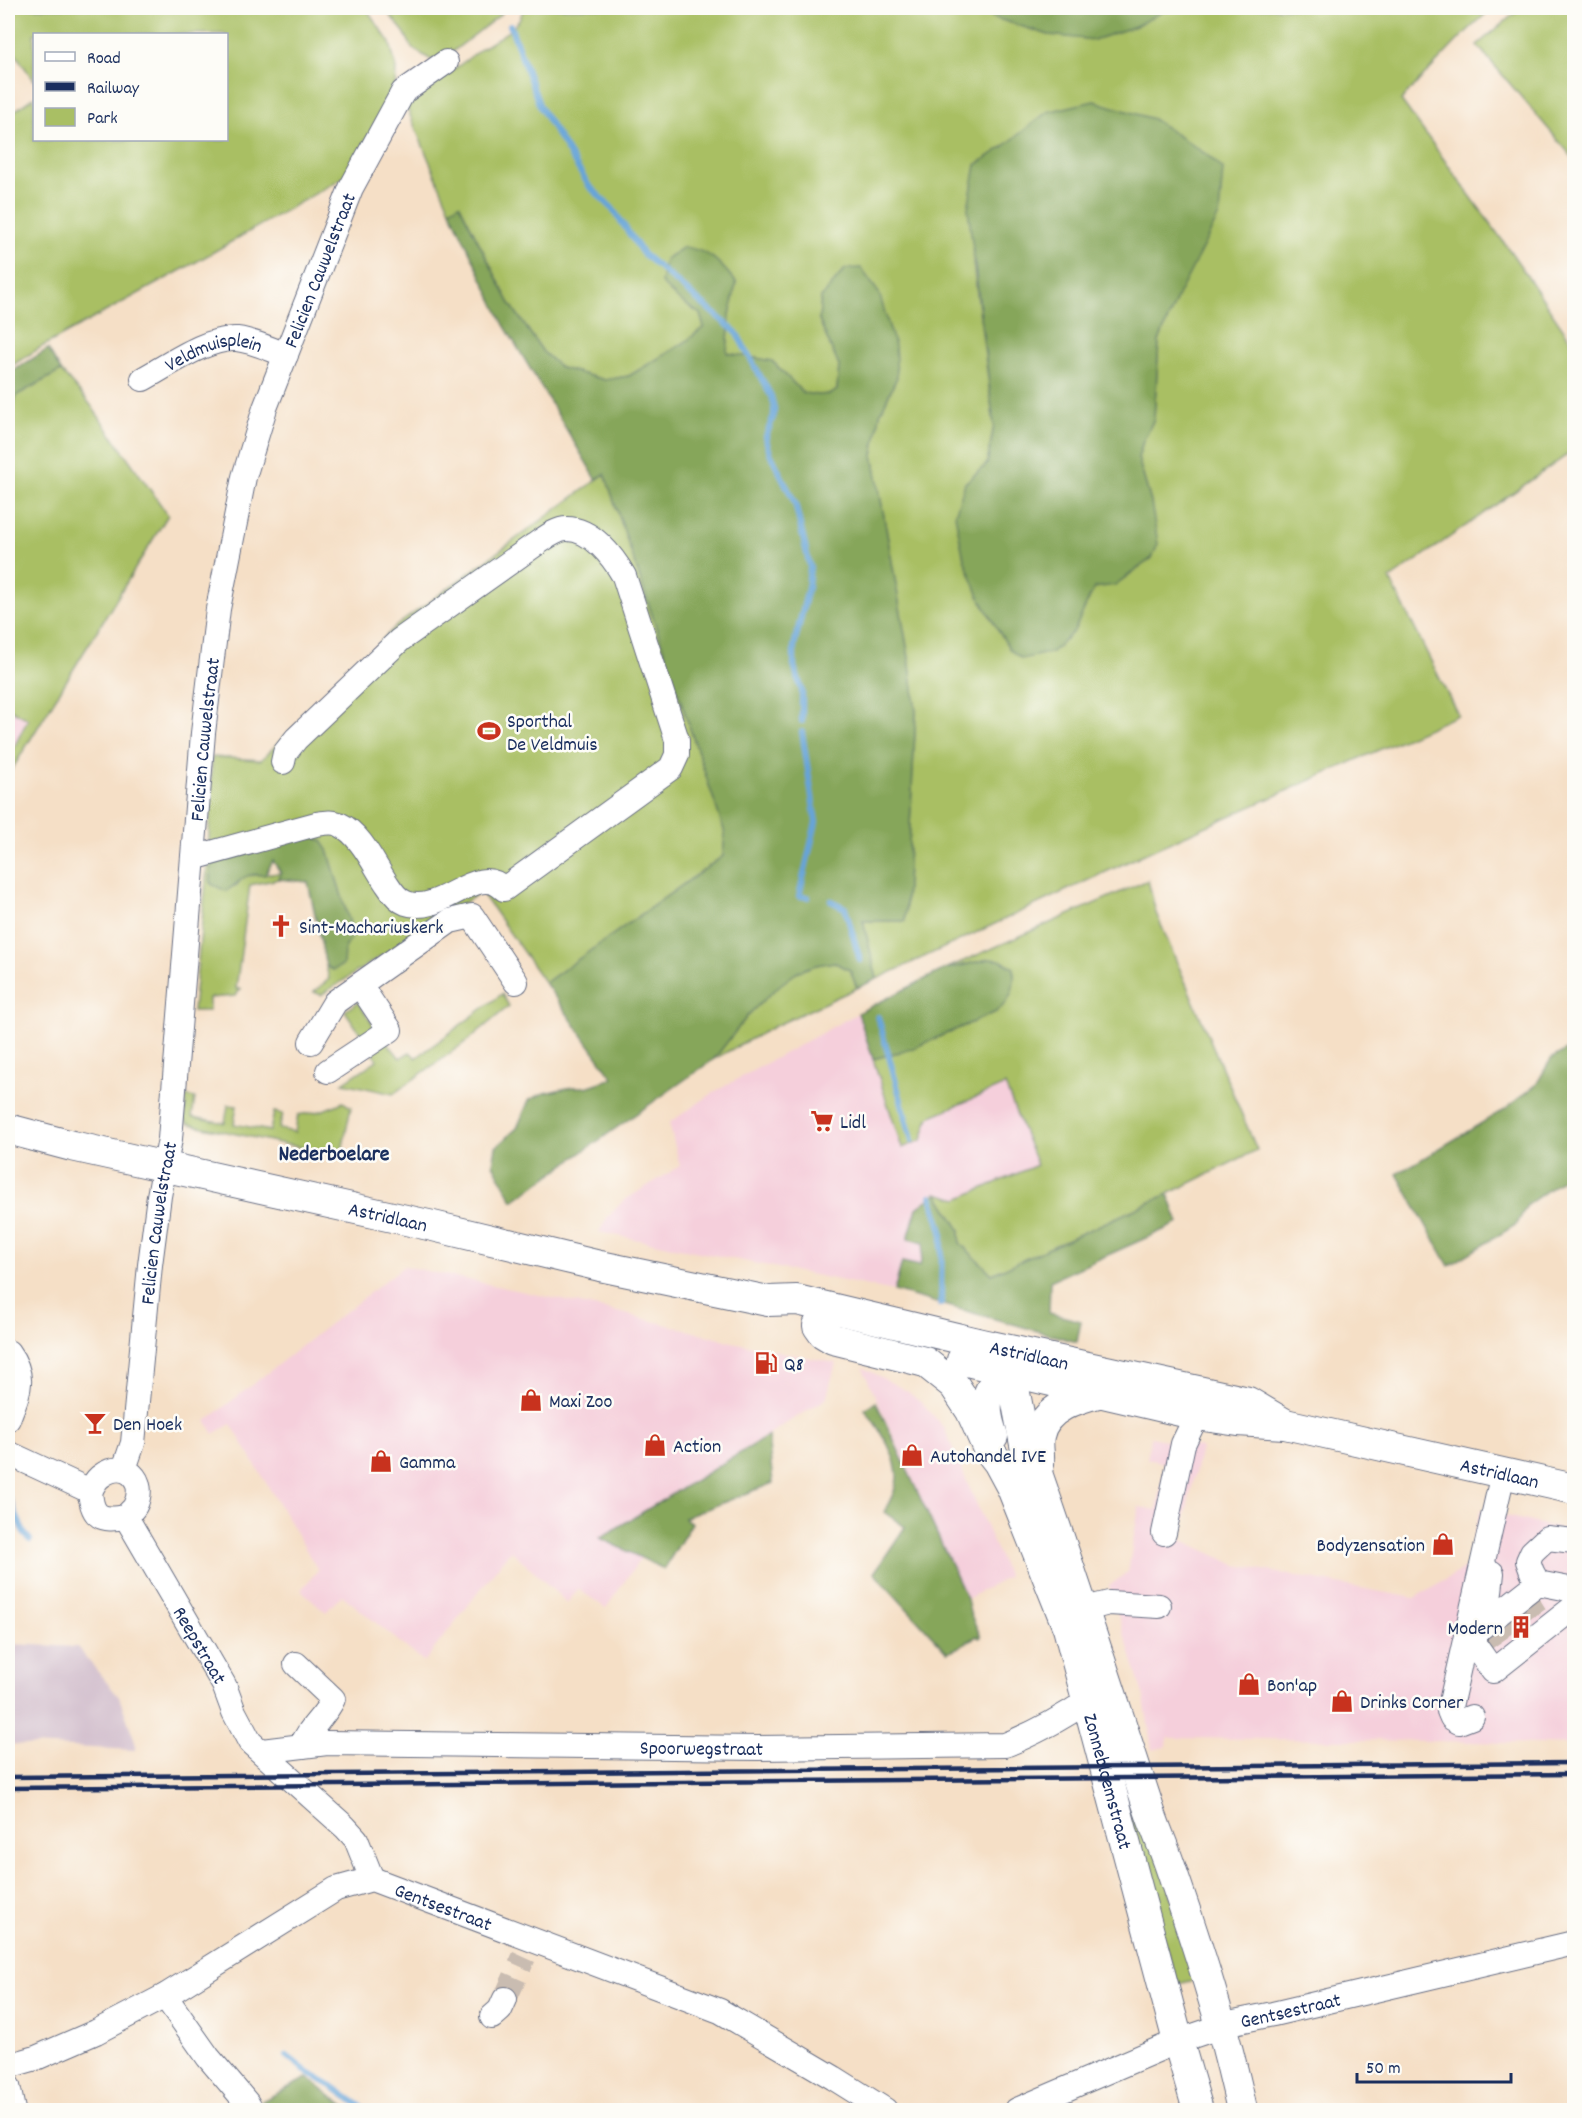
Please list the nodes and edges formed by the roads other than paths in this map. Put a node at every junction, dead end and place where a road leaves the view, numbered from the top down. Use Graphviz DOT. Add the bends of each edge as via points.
graph roads {
  1 [pos="446,62"];
  2 [pos="286,355"];
  3 [pos="143,379"];
  4 [pos="283,762"];
  5 [pos="192,858"];
  6 [pos="516,982"];
  7 [pos="360,985"];
  8 [pos="311,1042"];
  9 [pos="328,1071"];
  10 [pos="8,1129"];
  11 [pos="165,1167"];
  12 [pos="768,1301"];
  13 [pos="818,1326"];
  14 [pos="8,1352"];
  15 [pos="1007,1368"];
  16 [pos="1102,1392"];
  17 [pos="1197,1414"];
  18 [pos="8,1419"];
  19 [pos="1285,1424"];
  20 [pos="8,1453"];
  21 [pos="998,1462"];
  22 [pos="124,1469"];
  23 [pos="1503,1473"];
  24 [pos="1038,1476"];
  25 [pos="1575,1489"];
  26 [pos="90,1491"];
  27 [pos="126,1517"];
  28 [pos="1491,1523"];
  29 [pos="1164,1533"];
  30 [pos="1575,1541"];
  31 [pos="1539,1582"];
  32 [pos="1575,1590"];
  33 [pos="1159,1606"];
  34 [pos="1575,1607"];
  35 [pos="1085,1609"];
  36 [pos="1497,1615"];
  37 [pos="296,1664"];
  38 [pos="1089,1700"];
  39 [pos="1472,1717"];
  40 [pos="302,1746"];
  41 [pos="262,1751"];
  42 [pos="372,1879"];
  43 [pos="1575,1943"];
  44 [pos="165,1996"];
  45 [pos="1222,2026"];
  46 [pos="1178,2041"];
  47 [pos="8,2066"];
  48 [pos="8,2086"];
  49 [pos="850,2101"];
  50 [pos="249,2107"];
  51 [pos="14,2110"];
  52 [pos="885,2110"];
  53 [pos="1017,2110"];
  54 [pos="1198,2110"];
  55 [pos="1242,2110"];
  1 -- 2 [label="street, Felicien Cauwelstraat" via="403,92 351,188"];
  2 -- 3 [label="street, Veldmuisplein" via="235,339 210,342"];
  2 -- 5 [label="street, Felicien Cauwelstraat" via="244,477 229,543 203,733"];
  4 -- 5 [label="street" via="296,739 400,640 533,546 565,529 590,538 605,549 624,576 677,740 677,755 671,768 504,890 488,880 476,881 447,898 426,904 405,903 393,894 352,833 329,822"];
  5 -- 11 [label="street, Felicien Cauwelstraat" via="171,1138"];
  6 -- 7 [label="street" via="472,916 450,921"];
  7 -- 8 [label="street" via="335,1002"];
  7 -- 9 [label="street" via="390,1030"];
  10 -- 11 [label="main road, Astridlaan"];
  11 -- 12 [label="main road, Astridlaan"];
  11 -- 22 [label="street, Felicien Cauwelstraat" via="150,1265 133,1443"];
  12 -- 13 [label="main road, Astridlaan"];
  12 -- 15 [label="main road, Astridlaan" via="797,1300"];
  13 -- 15 [label="main road, Astridlaan"];
  13 -- 21 [label="main road" via="833,1339 925,1362 954,1385"];
  14 -- 18 [label="street" via="20,1376"];
  15 -- 16 [label="main road, Astridlaan"];
  15 -- 19 [label="main road, Astridlaan" via="1040,1365 1052,1358 1248,1402"];
  15 -- 21 [label="main road" via="993,1384 986,1405"];
  15 -- 24 [label="main road, Zonnebloemstraat" via="1029,1460"];
  16 -- 17 [label="main road, Astridlaan"];
  16 -- 24 [label="main road" via="1072,1401 1042,1425"];
  17 -- 19 [label="main road, Astridlaan"];
  17 -- 29 [label="street" via="1183,1444"];
  19 -- 23 [label="main road, Astridlaan"];
  20 -- 26 [label="street"];
  21 -- 38 [label="main road, Zonnebloemstraat" via="1068,1628"];
  22 -- 26 [label="street" via="111,1470 99,1477"];
  22 -- 27 [label="street" via="138,1484 135,1504"];
  23 -- 25 [label="main road, Astridlaan"];
  23 -- 28 [label="street"];
  24 -- 35 [label="main road, Zonnebloemstraat"];
  26 -- 27 [label="street" via="96,1514 108,1520"];
  27 -- 41 [label="street, Reepstraat" via="224,1685 250,1742"];
  28 -- 36 [label="street" via="1496,1554 1489,1601"];
  28 -- 39 [label="street" via="1449,1711 1459,1722"];
  30 -- 31 [label="street" via="1547,1538 1532,1552 1528,1561"];
  31 -- 32 [label="street"];
  31 -- 36 [label="street"];
  33 -- 35 [label="street" via="1109,1603"];
  34 -- 36 [label="street" via="1492,1671 1474,1644 1476,1631"];
  35 -- 45 [label="main road, Zonnebloemstraat"];
  37 -- 40 [label="street" via="333,1699"];
  38 -- 40 [label="street, Spoorwegstraat" via="1033,1735 1005,1744 758,1748 338,1743"];
  38 -- 46 [label="main road, Zonnebloemstraat"];
  40 -- 41 [label="street, Spoorwegstraat"];
  41 -- 42 [label="street, Reepstraat" via="356,1839"];
  42 -- 44 [label="street, Gentsestraat" via="336,1889"];
  42 -- 49 [label="street, Gentsestraat" via="527,1947 720,2011"];
  43 -- 45 [label="street, Gentsestraat"];
  44 -- 47 [label="street, Gentsestraat" via="96,2032"];
  44 -- 50 [label="street"];
  45 -- 46 [label="street, Gentsestraat"];
  45 -- 55 [label="main road, Zonnebloemstraat"];
  46 -- 53 [label="street, Gentsestraat"];
  46 -- 54 [label="main road, Zonnebloemstraat"];
  48 -- 51 [label="street"];
  49 -- 52 [label="street, Gentsestraat"];
}
